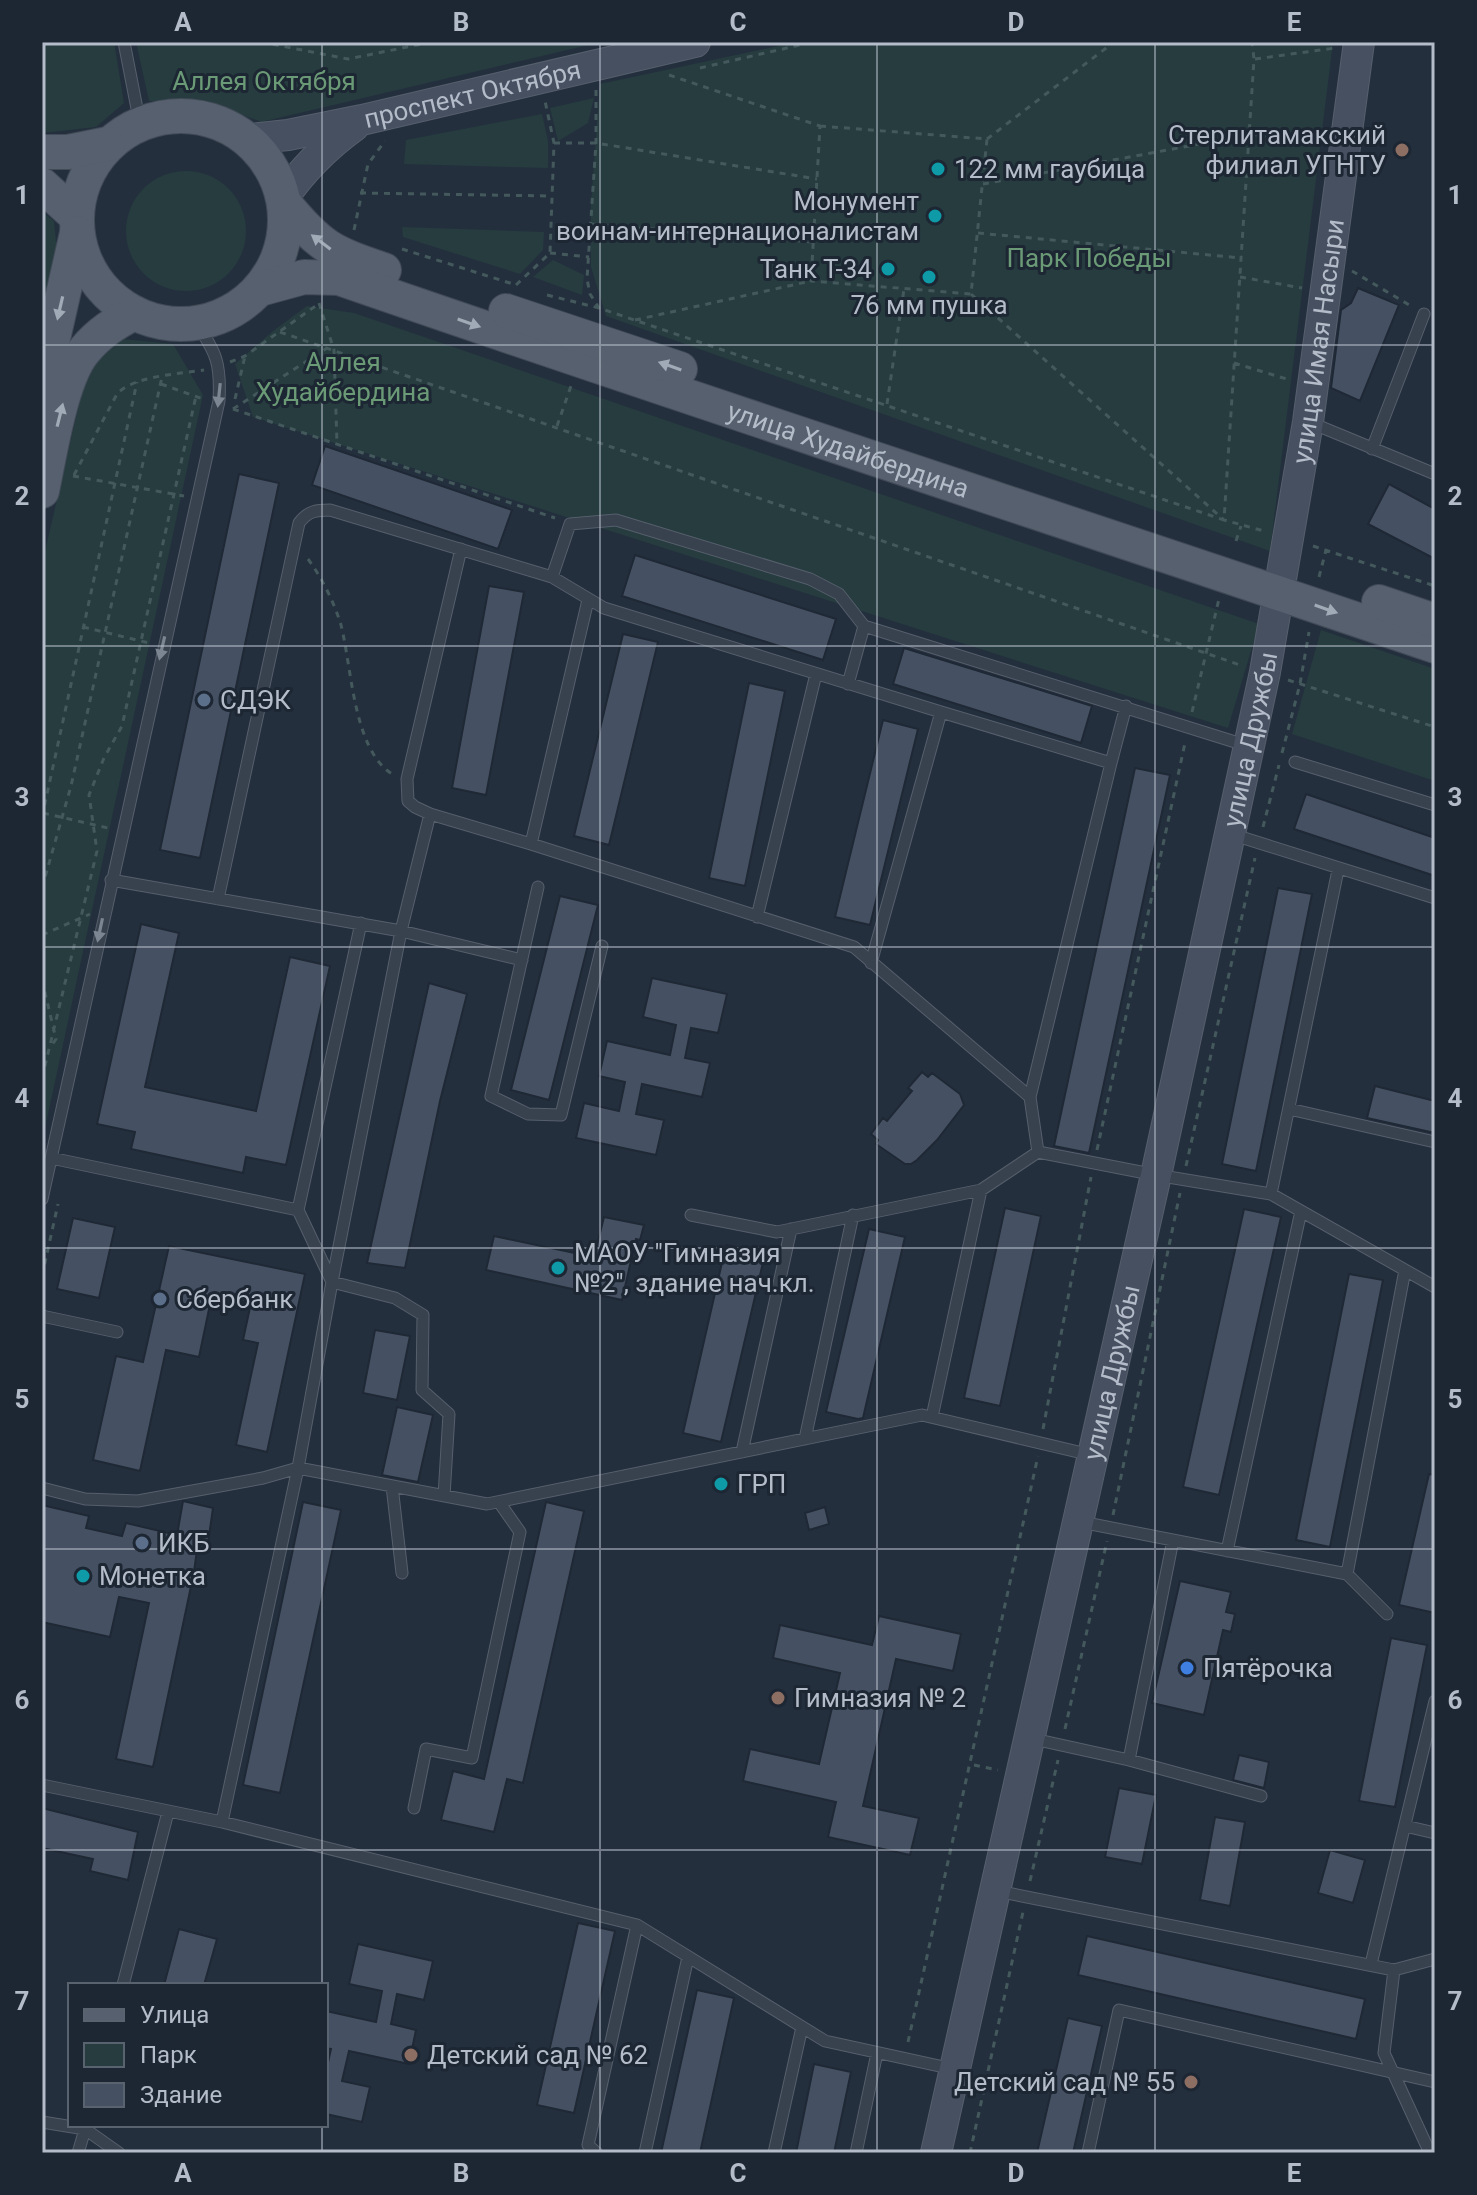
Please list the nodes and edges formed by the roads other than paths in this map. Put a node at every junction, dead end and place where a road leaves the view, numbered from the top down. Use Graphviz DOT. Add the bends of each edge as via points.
graph roads {
  1 [pos="124,42"];
  2 [pos="1359,43"];
  3 [pos="697,55"];
  4 [pos="362,120"];
  5 [pos="140,124"];
  6 [pos="249,139"];
  7 [pos="108,144"];
  8 [pos="42,152"];
  9 [pos="42,185"];
  10 [pos="284,200"];
  11 [pos="76,224"];
  12 [pos="260,289"];
  13 [pos="134,313"];
  14 [pos="1424,314"];
  15 [pos="196,323"];
  16 [pos="42,387"];
  17 [pos="1308,422"];
  18 [pos="1372,449"];
  19 [pos="1435,474"];
  20 [pos="54,483"];
  21 [pos="461,549"];
  22 [pos="552,577"];
  23 [pos="1280,580"];
  24 [pos="588,600"];
  25 [pos="1435,621"];
  26 [pos="864,626"];
  27 [pos="1435,646"];
  28 [pos="816,674"];
  29 [pos="848,684"];
  30 [pos="1126,706"];
  31 [pos="941,712"];
  32 [pos="1249,746"];
  33 [pos="1295,762"];
  34 [pos="1111,763"];
  35 [pos="1435,805"];
  36 [pos="430,814"];
  37 [pos="1230,834"];
  38 [pos="531,844"];
  39 [pos="1338,870"];
  40 [pos="111,880"];
  41 [pos="538,887"];
  42 [pos="1435,898"];
  43 [pos="218,899"];
  44 [pos="757,917"];
  45 [pos="361,923"];
  46 [pos="401,931"];
  47 [pos="602,946"];
  48 [pos="522,960"];
  49 [pos="871,963"];
  50 [pos="1030,1097"];
  51 [pos="1289,1109"];
  52 [pos="1435,1142"];
  53 [pos="1038,1152"];
  54 [pos="51,1158"];
  55 [pos="1170,1178"];
  56 [pos="981,1190"];
  57 [pos="1271,1194"];
  58 [pos="42,1199"];
  59 [pos="298,1210"];
  60 [pos="1301,1211"];
  61 [pos="691,1215"];
  62 [pos="853,1215"];
  63 [pos="791,1229"];
  64 [pos="1405,1270"];
  65 [pos="332,1282"];
  66 [pos="1435,1287"];
  67 [pos="42,1316"];
  68 [pos="117,1332"];
  69 [pos="932,1417"];
  70 [pos="805,1439"];
  71 [pos="742,1452"];
  72 [pos="1092,1455"];
  73 [pos="298,1468"];
  74 [pos="392,1486"];
  75 [pos="42,1488"];
  76 [pos="444,1496"];
  77 [pos="499,1502"];
  78 [pos="1077,1522"];
  79 [pos="1173,1540"];
  80 [pos="1227,1551"];
  81 [pos="402,1573"];
  82 [pos="1347,1574"];
  83 [pos="1387,1614"];
  84 [pos="1435,1701"];
  85 [pos="1029,1738"];
  86 [pos="1129,1760"];
  87 [pos="42,1785"];
  88 [pos="1261,1796"];
  89 [pos="414,1808"];
  90 [pos="168,1812"];
  91 [pos="222,1822"];
  92 [pos="1405,1826"];
  93 [pos="1435,1833"];
  94 [pos="993,1890"];
  95 [pos="637,1925"];
  96 [pos="688,1957"];
  97 [pos="1435,1959"];
  98 [pos="1371,1964"];
  99 [pos="1394,1970"];
  100 [pos="124,1983"];
  101 [pos="802,2027"];
  102 [pos="877,2053"];
  103 [pos="955,2070"];
  104 [pos="1393,2073"];
  105 [pos="1435,2082"];
  106 [pos="42,2122"];
  107 [pos="68,2125"];
  108 [pos="86,2127"];
  109 [pos="78,2153"];
  110 [pos="119,2153"];
  111 [pos="597,2153"];
  112 [pos="645,2153"];
  113 [pos="774,2153"];
  114 [pos="856,2153"];
  115 [pos="936,2153"];
  116 [pos="1088,2153"];
  117 [pos="1430,2153"];
  1 -- 5 [label="lane"];
  2 -- 17 [label="main road, улица Имая Насыри"];
  3 -- 4 [label="main road, проспект Октября"];
  4 -- 6 [label="main road, проспект Октября"];
  4 -- 10 [label="main road" via="304,168"];
  5 -- 6 [label="main road" via="162,117 192,117 219,122"];
  5 -- 7 [label="main road"];
  6 -- 10 [label="main road" via="273,170"];
  7 -- 8 [label="main road"];
  7 -- 11 [label="main road" via="80,189"];
  9 -- 11 [label="main road"];
  10 -- 12 [label="main road" via="285,228 277,263"];
  23 -- 10 [label="main road, улица Худайбердина, one-way" via="345,257 320,244"];
  11 -- 13 [label="main road" via="93,277"];
  11 -- 16 [label="main road, one-way"];
  12 -- 15 [label="main road" via="233,310"];
  12 -- 23 [label="main road, улица Худайбердина, one-way" via="304,277 339,278 595,366"];
  13 -- 15 [label="main road" via="162,322"];
  20 -- 13 [label="main road, one-way" via="68,382 83,352"];
  14 -- 18 [label="lane"];
  15 -- 40 [label="lane, one-way" via="219,367 218,404"];
  17 -- 18 [label="lane"];
  17 -- 23 [label="main road, улица Имая Насыри"];
  18 -- 19 [label="lane"];
  21 -- 22 [label="lane"];
  21 -- 36 [label="lane" via="407,779 408,801"];
  21 -- 43 [label="lane" via="330,510 305,515 299,523"];
  22 -- 24 [label="lane"];
  22 -- 26 [label="lane" via="570,524 616,520 810,579 839,594"];
  23 -- 25 [label="main road, улица Худайбердина"];
  23 -- 27 [label="main road, улица Худайбердина, one-way"];
  23 -- 32 [label="main road, улица Дружбы"];
  24 -- 28 [label="lane"];
  24 -- 38 [label="lane"];
  26 -- 29 [label="lane"];
  26 -- 30 [label="lane"];
  28 -- 29 [label="lane"];
  28 -- 44 [label="lane"];
  29 -- 31 [label="lane"];
  30 -- 32 [label="lane"];
  30 -- 34 [label="lane"];
  31 -- 34 [label="lane"];
  31 -- 49 [label="lane"];
  32 -- 37 [label="main road, улица Дружбы"];
  33 -- 35 [label="lane"];
  34 -- 50 [label="lane"];
  36 -- 38 [label="lane"];
  36 -- 46 [label="lane"];
  37 -- 39 [label="lane"];
  37 -- 55 [label="main road, улица Дружбы"];
  38 -- 44 [label="lane"];
  39 -- 42 [label="lane"];
  39 -- 51 [label="lane"];
  40 -- 43 [label="lane"];
  40 -- 54 [label="lane, one-way"];
  41 -- 48 [label="lane"];
  43 -- 45 [label="lane"];
  44 -- 49 [label="lane" via="854,947"];
  45 -- 46 [label="lane"];
  45 -- 59 [label="lane"];
  46 -- 48 [label="lane"];
  46 -- 65 [label="lane"];
  47 -- 48 [label="lane" via="561,1115 528,1114 491,1096"];
  49 -- 50 [label="lane"];
  50 -- 53 [label="lane"];
  51 -- 52 [label="lane"];
  51 -- 57 [label="lane"];
  53 -- 55 [label="lane"];
  53 -- 56 [label="lane"];
  54 -- 58 [label="lane"];
  54 -- 59 [label="lane"];
  55 -- 57 [label="lane"];
  55 -- 72 [label="main road, улица Дружбы"];
  56 -- 62 [label="lane"];
  56 -- 69 [label="lane"];
  57 -- 60 [label="lane"];
  59 -- 65 [label="lane"];
  60 -- 64 [label="lane"];
  60 -- 80 [label="lane"];
  61 -- 63 [label="lane" via="777,1232"];
  62 -- 63 [label="lane"];
  62 -- 70 [label="lane"];
  63 -- 71 [label="lane"];
  64 -- 66 [label="lane"];
  64 -- 82 [label="lane"];
  65 -- 73 [label="lane"];
  65 -- 76 [label="lane" via="395,1298 423,1315 422,1390 449,1414"];
  67 -- 68 [label="lane"];
  69 -- 70 [label="lane"];
  69 -- 72 [label="lane"];
  70 -- 71 [label="lane"];
  71 -- 77 [label="lane"];
  72 -- 78 [label="main road, улица Дружбы"];
  73 -- 74 [label="lane"];
  73 -- 75 [label="lane" via="138,1501 85,1499"];
  73 -- 91 [label="lane"];
  74 -- 76 [label="lane"];
  74 -- 81 [label="lane"];
  76 -- 77 [label="lane"];
  77 -- 89 [label="lane" via="520,1532 472,1758 426,1749"];
  78 -- 79 [label="lane"];
  78 -- 85 [label="main road, улица Дружбы"];
  79 -- 80 [label="lane"];
  79 -- 86 [label="lane"];
  80 -- 82 [label="lane"];
  82 -- 83 [label="lane"];
  84 -- 92 [label="lane"];
  85 -- 86 [label="lane"];
  85 -- 94 [label="main road, улица Дружбы"];
  86 -- 88 [label="lane"];
  87 -- 90 [label="lane"];
  90 -- 91 [label="lane"];
  90 -- 100 [label="lane"];
  91 -- 95 [label="lane"];
  92 -- 93 [label="lane"];
  92 -- 98 [label="lane"];
  94 -- 98 [label="lane"];
  94 -- 103 [label="main road, улица Дружбы"];
  95 -- 96 [label="lane"];
  95 -- 111 [label="lane" via="588,2145"];
  96 -- 101 [label="lane"];
  96 -- 112 [label="lane"];
  97 -- 99 [label="lane"];
  98 -- 99 [label="lane"];
  99 -- 104 [label="lane" via="1384,2053"];
  101 -- 102 [label="lane" via="825,2041"];
  101 -- 113 [label="lane"];
  102 -- 103 [label="lane"];
  102 -- 114 [label="lane"];
  103 -- 115 [label="main road, улица Дружбы"];
  104 -- 105 [label="lane"];
  104 -- 116 [label="lane" via="1119,2010"];
  104 -- 117 [label="lane"];
  106 -- 107 [label="lane"];
  108 -- 109 [label="lane"];
  108 -- 110 [label="lane"];
}
